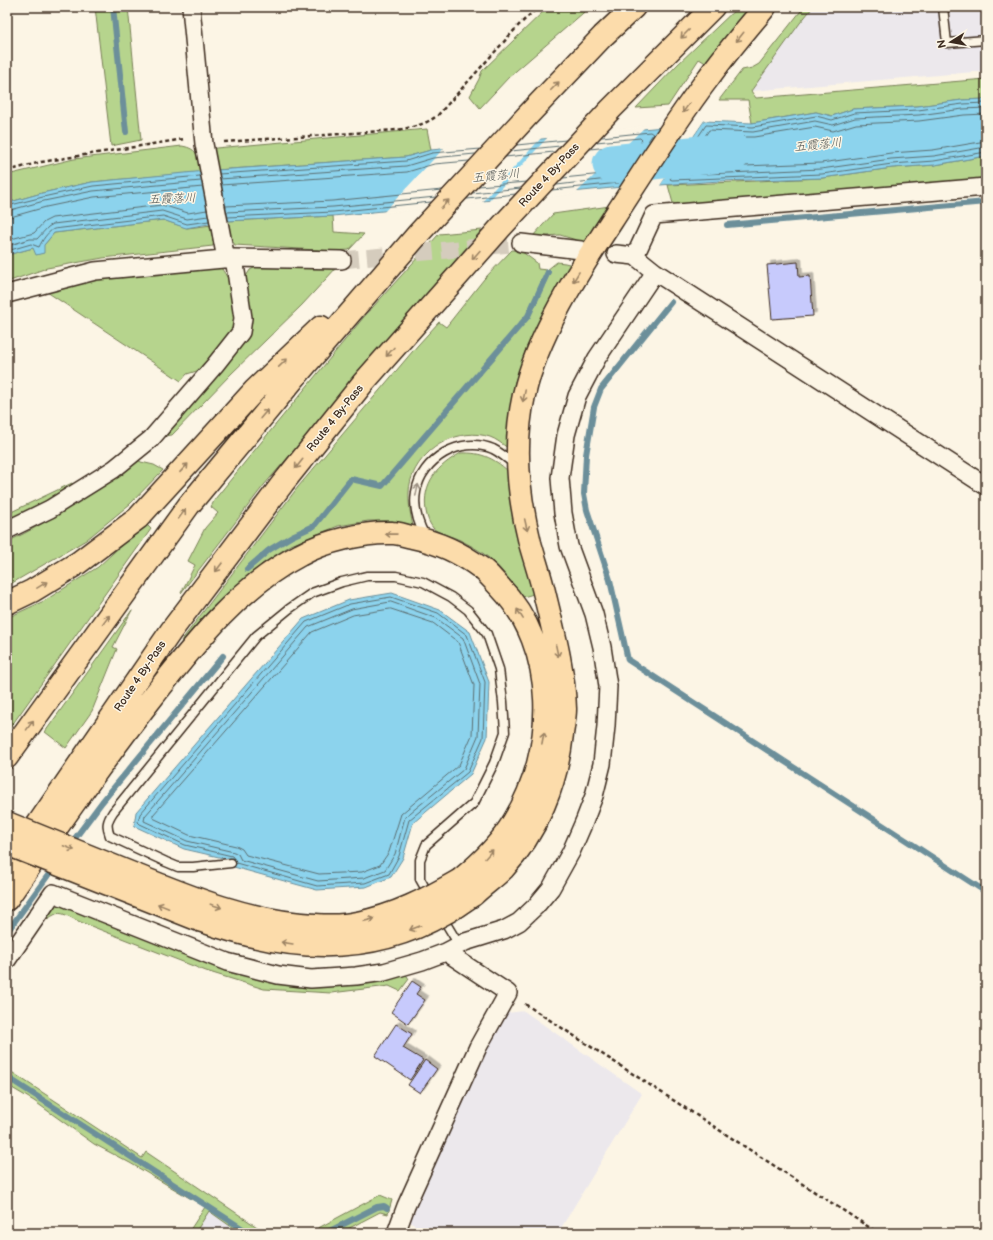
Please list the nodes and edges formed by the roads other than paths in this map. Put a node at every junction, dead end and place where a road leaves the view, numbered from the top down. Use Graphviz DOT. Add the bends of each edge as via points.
graph roads {
  1 [pos="191,7"];
  2 [pos="634,7"];
  3 [pos="713,7"];
  4 [pos="765,7"];
  5 [pos="943,7"];
  6 [pos="986,40"];
  7 [pos="986,187"];
  8 [pos="419,233"];
  9 [pos="521,243"];
  10 [pos="581,250"];
  11 [pos="616,254"];
  12 [pos="635,256"];
  13 [pos="230,259"];
  14 [pos="342,260"];
  15 [pos="655,272"];
  16 [pos="7,294"];
  17 [pos="518,467"];
  18 [pos="986,486"];
  19 [pos="7,530"];
  20 [pos="428,540"];
  21 [pos="7,603"];
  22 [pos="7,757"];
  23 [pos="7,823"];
  24 [pos="7,844"];
  25 [pos="231,863"];
  26 [pos="7,869"];
  27 [pos="466,887"];
  28 [pos="7,899"];
  29 [pos="453,949"];
  30 [pos="7,960"];
  31 [pos="396,1233"];
  1 -- 13 [label="street" via="206,150 222,237"];
  8 -- 2 [label="highway, one-way" via="528,114"];
  3 -- 26 [label="highway, Route 4 By-Pass, one-way" via="611,109 502,226 364,383 283,483 171,631"];
  4 -- 17 [label="highway, one-way" via="709,76 652,158 575,279 553,319 535,358 524,394 519,430"];
  5 -- 6 [label="lane" via="947,43"];
  7 -- 12 [label="street" via="654,215"];
  21 -- 8 [label="highway, one-way" via="78,563 138,518 256,390"];
  22 -- 8 [label="highway, one-way" via="189,505"];
  9 -- 10 [label="street"];
  11 -- 12 [label="street"];
  12 -- 15 [label="street"];
  13 -- 14 [label="street"];
  13 -- 16 [label="street" via="95,271"];
  13 -- 19 [label="street" via="243,318 241,332 215,365 151,439 114,469 50,509"];
  15 -- 18 [label="street"];
  15 -- 29 [label="street" via="597,358 577,396 566,435 560,478 569,546 594,614 608,686 602,764 594,796 571,852 551,888 536,906 519,922 504,930 465,942"];
  20 -- 17 [label="lane, one-way" via="415,510 416,492 420,478 442,453 455,447 482,446 493,449"];
  17 -- 27 [label="highway, one-way" via="522,510 562,672 565,711 561,745 554,779 542,810 524,842 502,869"];
  27 -- 20 [label="highway, one-way" via="514,821 538,765 546,703 544,676 539,653 526,623 509,596 482,568 453,550"];
  20 -- 28 [label="highway, one-way" via="393,533 332,541 301,554 273,571 243,595 208,628 131,725"];
  23 -- 27 [label="highway, one-way, bridge" via="198,900 266,920 330,926 357,924"];
  27 -- 24 [label="highway, one-way, bridge" via="445,913 386,938 328,946 292,944 229,931"];
  25 -- 29 [label="lane" via="178,867 110,836 108,819 256,636 289,609 312,593 367,576 396,576 423,582 451,597 468,610 487,634 499,669 503,702 505,732 494,763 474,803 426,845 420,860 420,879"];
  29 -- 30 [label="street" via="384,972 311,979 278,975 227,962 53,894"];
  29 -- 31 [label="street" via="508,993 478,1047"];
}
